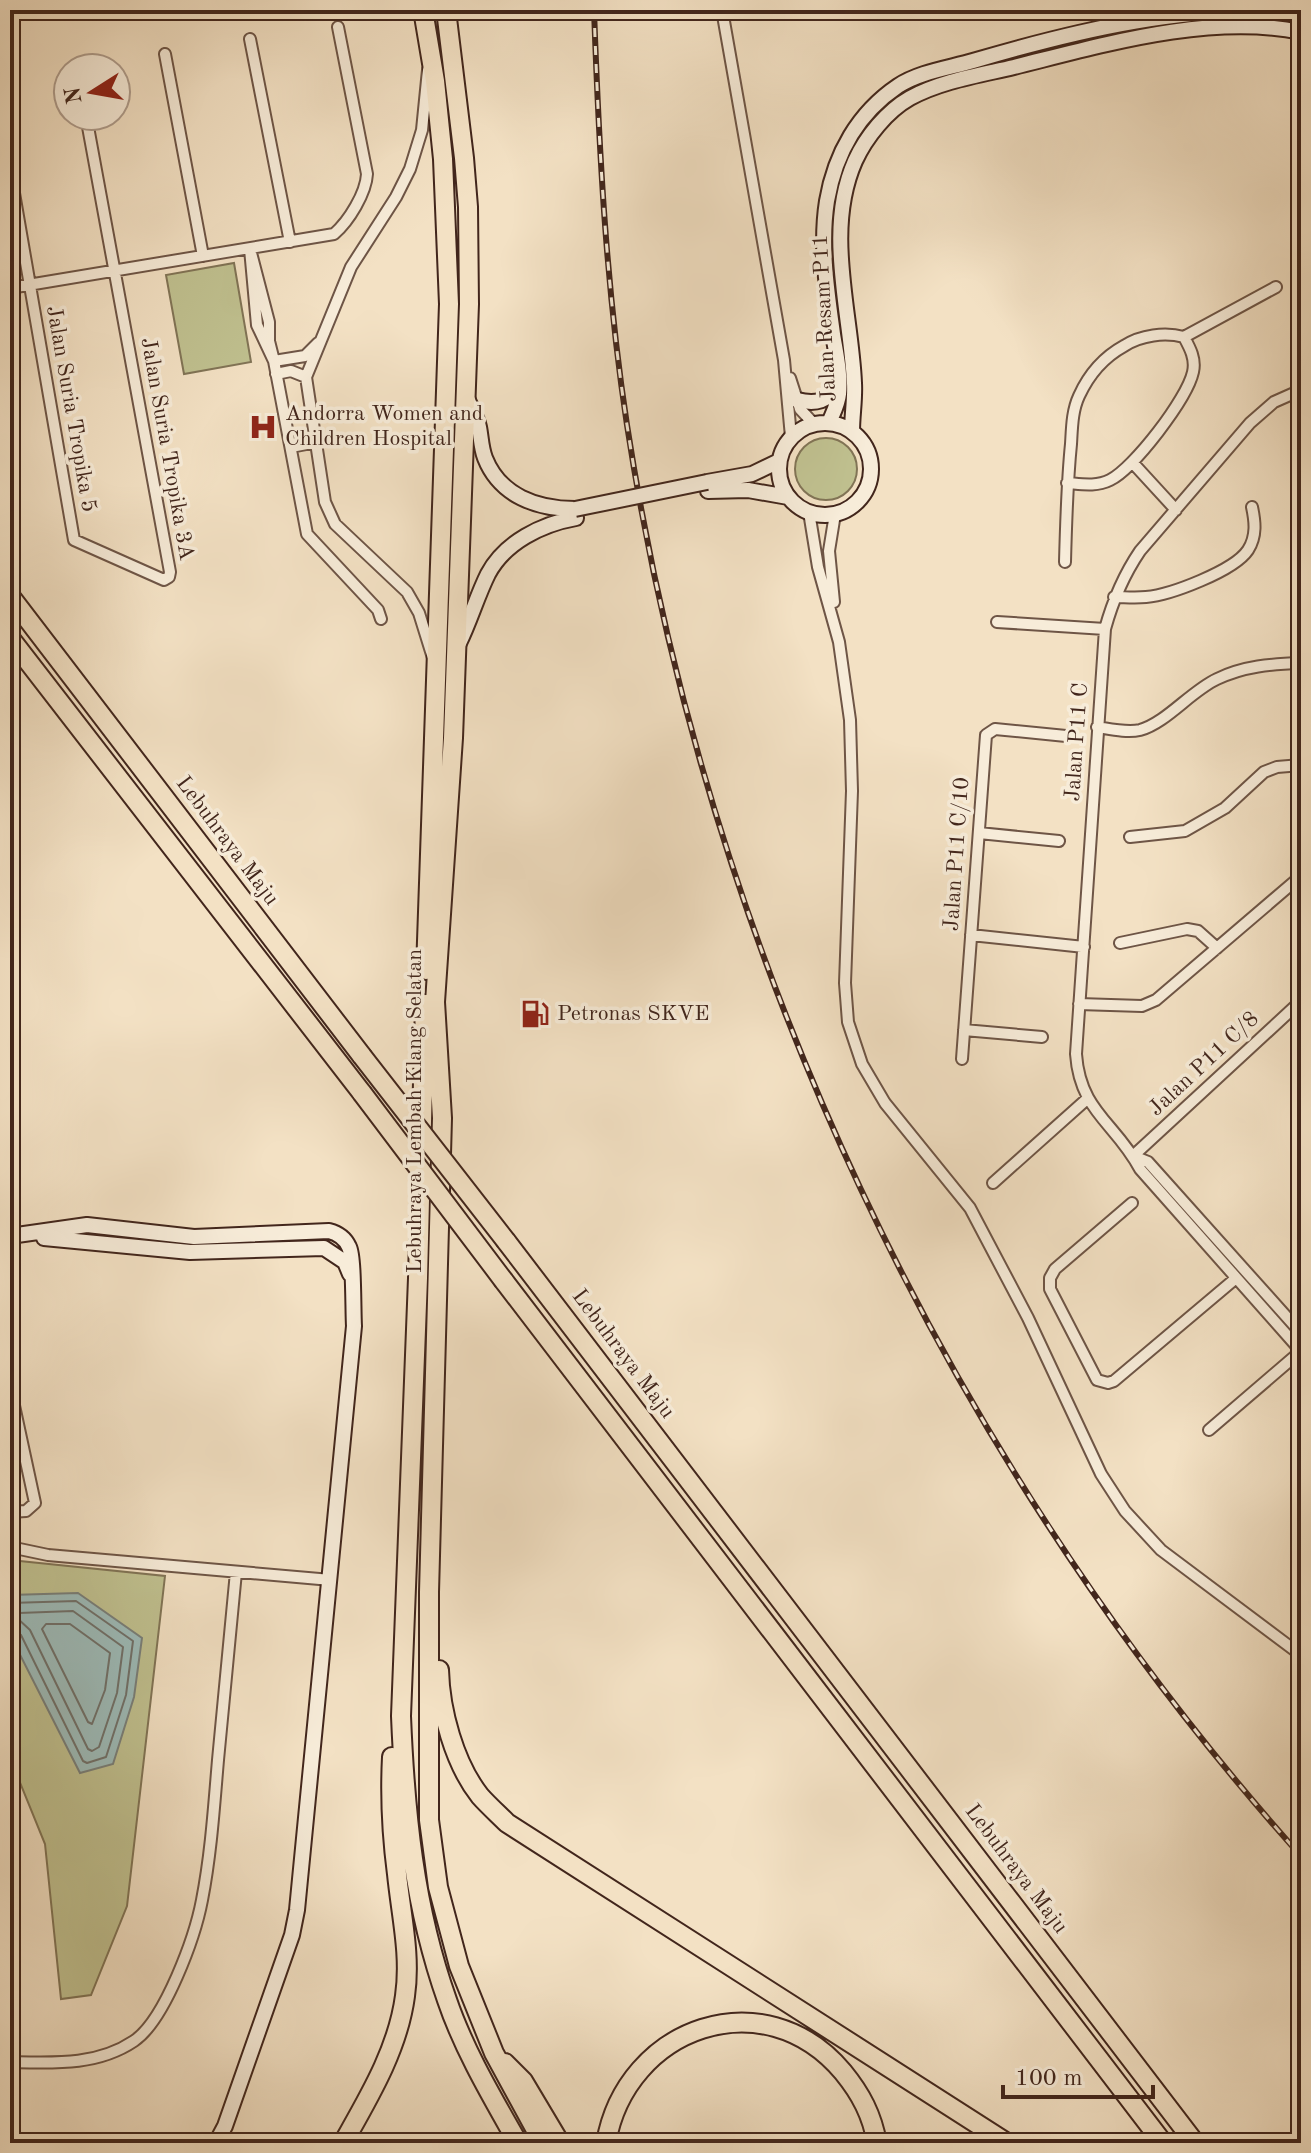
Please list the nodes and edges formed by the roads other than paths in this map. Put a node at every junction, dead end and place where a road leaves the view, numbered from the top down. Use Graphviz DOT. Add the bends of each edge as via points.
graph roads {
  1 [pos="423,10"];
  2 [pos="446,10"];
  3 [pos="722,10"];
  4 [pos="1301,15"];
  5 [pos="338,27"];
  6 [pos="1301,32"];
  7 [pos="250,39"];
  8 [pos="165,54"];
  9 [pos="431,61"];
  10 [pos="89,132"];
  11 [pos="10,170"];
  12 [pos="290,242"];
  13 [pos="250,249"];
  14 [pos="203,256"];
  15 [pos="115,271"];
  16 [pos="30,285"];
  17 [pos="1276,287"];
  18 [pos="10,288"];
  19 [pos="1184,337"];
  20 [pos="322,339"];
  21 [pos="784,360"];
  22 [pos="274,361"];
  23 [pos="276,374"];
  24 [pos="306,377"];
  25 [pos="839,385"];
  26 [pos="1301,390"];
  27 [pos="466,394"];
  28 [pos="797,400"];
  29 [pos="829,423"];
  30 [pos="814,424"];
  31 [pos="852,432"];
  32 [pos="791,437"];
  33 [pos="317,442"];
  34 [pos="291,447"];
  35 [pos="779,461"];
  36 [pos="1132,462"];
  37 [pos="1067,483"];
  38 [pos="707,486"];
  39 [pos="788,497"];
  40 [pos="1252,507"];
  41 [pos="1176,510"];
  42 [pos="809,512"];
  43 [pos="576,514"];
  44 [pos="835,514"];
  45 [pos="74,540"];
  46 [pos="1065,562"];
  47 [pos="10,596"];
  48 [pos="1114,597"];
  49 [pos="381,619"];
  50 [pos="997,622"];
  51 [pos="835,624"];
  52 [pos="1105,629"];
  53 [pos="10,638"];
  54 [pos="457,646"];
  55 [pos="435,663"];
  56 [pos="1301,663"];
  57 [pos="1097,727"];
  58 [pos="1066,736"];
  59 [pos="1301,765"];
  60 [pos="10,800"];
  61 [pos="10,809"];
  62 [pos="979,833"];
  63 [pos="1130,837"];
  64 [pos="1059,841"];
  65 [pos="1301,876"];
  66 [pos="971,935"];
  67 [pos="1120,943"];
  68 [pos="1084,947"];
  69 [pos="1217,948"];
  70 [pos="1301,1001"];
  71 [pos="1079,1004"];
  72 [pos="964,1030"];
  73 [pos="1042,1037"];
  74 [pos="962,1059"];
  75 [pos="1087,1099"];
  76 [pos="1133,1156"];
  77 [pos="993,1183"];
  78 [pos="1132,1203"];
  79 [pos="76,1227"];
  80 [pos="142,1230"];
  81 [pos="237,1235"];
  82 [pos="15,1236"];
  83 [pos="98,1243"];
  84 [pos="252,1251"];
  85 [pos="351,1276"];
  86 [pos="1235,1279"];
  87 [pos="1301,1333"];
  88 [pos="1301,1351"];
  89 [pos="10,1387"];
  90 [pos="1209,1430"];
  91 [pos="10,1512"];
  92 [pos="10,1547"];
  93 [pos="236,1572"];
  94 [pos="331,1580"];
  95 [pos="429,1592"];
  96 [pos="1301,1655"];
  97 [pos="401,1716"];
  98 [pos="494,2053"];
  99 [pos="10,2062"];
  100 [pos="495,2102"];
  101 [pos="216,2143"];
  102 [pos="343,2143"];
  103 [pos="503,2143"];
  104 [pos="518,2143"];
  105 [pos="543,2143"];
  106 [pos="560,2143"];
  107 [pos="606,2143"];
  108 [pos="877,2143"];
  109 [pos="1007,2143"];
  110 [pos="1163,2143"];
  111 [pos="1195,2143"];
  1 -- 9 [label="highway, Lebuhraya Lembah Klang Selatan"];
  2 -- 27 [label="highway, Lebuhraya Lembah Klang Selatan" via="468,207"];
  3 -- 21 [label="street"];
  4 -- 25 [label="main road, Jalan Resam P11" via="1241,11 1172,16 1076,34 920,76 882,99 840,154 827,205 826,277"];
  5 -- 12 [label="street" via="367,184 334,234"];
  6 -- 31 [label="main road, Jalan Resam P11" via="1241,27 1161,35 967,78 909,99 893,112 855,162 842,207 842,276 854,383"];
  7 -- 12 [label="street"];
  8 -- 14 [label="street"];
  9 -- 20 [label="street" via="420,142 410,169 351,267"];
  9 -- 55 [label="highway, Lebuhraya Lembah Klang Selatan" via="444,174 449,304"];
  10 -- 15 [label="street"];
  11 -- 16 [label="street, Jalan Suria Tropika 5"];
  12 -- 13 [label="street"];
  13 -- 14 [label="street"];
  13 -- 22 [label="street" via="257,325"];
  14 -- 15 [label="street"];
  15 -- 16 [label="street"];
  15 -- 45 [label="street, Jalan Suria Tropika 3A" via="169,577 164,580"];
  16 -- 18 [label="street"];
  16 -- 45 [label="street, Jalan Suria Tropika 5"];
  17 -- 19 [label="street"];
  19 -- 36 [label="street" via="1193,358 1189,383"];
  19 -- 37 [label="street" via="1131,341 1088,379 1074,412"];
  20 -- 22 [label="street" via="305,356"];
  20 -- 24 [label="street"];
  21 -- 28 [label="street"];
  21 -- 32 [label="street"];
  22 -- 23 [label="street"];
  23 -- 24 [label="street" via="291,371"];
  23 -- 34 [label="street"];
  24 -- 33 [label="street"];
  25 -- 28 [label="main road" via="822,401"];
  25 -- 29 [label="main road, Jalan Resam P11"];
  26 -- 41 [label="street, Jalan P11 C" via="1274,402 1250,423"];
  27 -- 43 [label="main road" via="486,461 499,482 540,507"];
  27 -- 54 [label="highway, Lebuhraya Lembah Klang Selatan"];
  28 -- 30 [label="street"];
  29 -- 30 [label="main road"];
  29 -- 31 [label="main road"];
  30 -- 32 [label="main road"];
  31 -- 44 [label="main road" via="868,453 870,479 858,502"];
  32 -- 35 [label="main road"];
  33 -- 34 [label="street"];
  33 -- 55 [label="street" via="329,514 407,592"];
  34 -- 49 [label="street" via="307,534"];
  35 -- 38 [label="main road"];
  35 -- 39 [label="main road"];
  36 -- 37 [label="street" via="1102,483"];
  36 -- 41 [label="street"];
  37 -- 46 [label="street"];
  38 -- 39 [label="main road"];
  38 -- 43 [label="main road"];
  39 -- 42 [label="main road"];
  40 -- 48 [label="street" via="1256,523 1248,550 1226,569 1162,595"];
  41 -- 48 [label="street, Jalan P11 C" via="1140,551"];
  42 -- 44 [label="main road"];
  42 -- 51 [label="street"];
  43 -- 54 [label="main road" via="518,541 490,570"];
  44 -- 51 [label="street" via="829,551"];
  47 -- 111 [label="highway, Lebuhraya Maju, bridge"];
  48 -- 52 [label="street, Jalan P11 C"];
  50 -- 52 [label="street"];
  51 -- 96 [label="street" via="851,749 845,983 848,1022 862,1064 885,1103 970,1208 1101,1474 1125,1511 1161,1550"];
  52 -- 57 [label="street, Jalan P11 C"];
  53 -- 110 [label="highway, Lebuhraya Maju, bridge"];
  54 -- 95 [label="highway, Lebuhraya Lembah Klang Selatan" via="435,1002 442,1118"];
  55 -- 97 [label="highway, Lebuhraya Lembah Klang Selatan"];
  56 -- 57 [label="street" via="1234,671 1139,730"];
  57 -- 68 [label="street, Jalan P11 C"];
  58 -- 62 [label="street, Jalan P11 C/10" via="995,729 986,735"];
  59 -- 63 [label="street" via="1264,772 1225,808 1185,831"];
  60 -- 61 [label="street"];
  62 -- 64 [label="street"];
  62 -- 66 [label="street, Jalan P11 C/10"];
  65 -- 69 [label="street"];
  66 -- 68 [label="street"];
  66 -- 72 [label="street, Jalan P11 C/10"];
  67 -- 69 [label="street" via="1187,929 1198,931"];
  68 -- 71 [label="street, Jalan P11 C"];
  69 -- 71 [label="street" via="1150,1003"];
  70 -- 76 [label="street, Jalan P11 C/8"];
  71 -- 75 [label="street, Jalan P11 C" via="1076,1054"];
  72 -- 73 [label="street"];
  72 -- 74 [label="street, Jalan P11 C/10"];
  75 -- 76 [label="street, Jalan P11 C"];
  75 -- 77 [label="street"];
  76 -- 86 [label="street, Jalan P11 C"];
  76 -- 87 [label="street, Jalan P11 C" via="1148,1162"];
  78 -- 86 [label="street" via="1050,1278 1050,1289 1097,1380 1114,1381"];
  79 -- 80 [label="main road"];
  79 -- 82 [label="main road"];
  79 -- 83 [label="main road" via="96,1234"];
  80 -- 81 [label="main road" via="194,1237"];
  80 -- 83 [label="main road" via="111,1234"];
  81 -- 84 [label="main road" via="251,1241"];
  81 -- 85 [label="main road" via="337,1233 352,1256"];
  82 -- 83 [label="main road"];
  83 -- 84 [label="main road" via="190,1252"];
  84 -- 85 [label="main road" via="324,1248 345,1262"];
  85 -- 94 [label="main road" via="354,1326"];
  86 -- 88 [label="street, Jalan P11 C"];
  88 -- 90 [label="street"];
  89 -- 91 [label="street" via="35,1503 26,1511"];
  92 -- 93 [label="street"];
  93 -- 94 [label="street"];
  93 -- 99 [label="street" via="202,1901 171,1989 152,2024 116,2050 90,2060"];
  94 -- 101 [label="main road" via="292,1935"];
  95 -- 98 [label="highway, Lebuhraya Lembah Klang Selatan" via="427,1786 432,1850 459,1966"];
  95 -- 109 [label="highway" via="438,1628 440,1693 460,1759 479,1794 507,1823"];
  97 -- 100 [label="highway, Lebuhraya Lembah Klang Selatan" via="408,1824 424,1926 447,2001"];
  97 -- 102 [label="highway" via="393,1741 391,1788 408,1950 406,1996 389,2056"];
  98 -- 105 [label="highway, Lebuhraya Lembah Klang Selatan"];
  98 -- 106 [label="highway" via="523,2081"];
  100 -- 103 [label="highway"];
  100 -- 104 [label="highway, Lebuhraya Lembah Klang Selatan"];
  107 -- 108 [label="highway" via="618,2102 647,2061 694,2031 748,2023 777,2028 828,2054 860,2093"];
}
